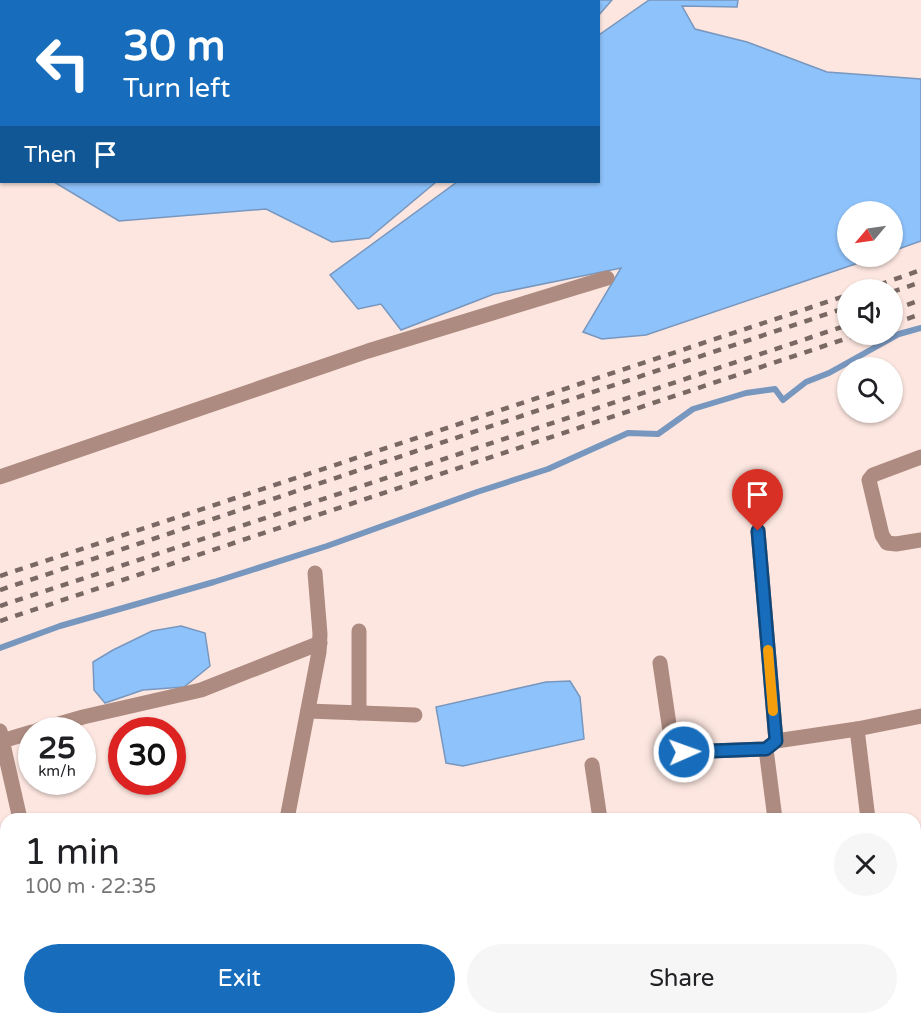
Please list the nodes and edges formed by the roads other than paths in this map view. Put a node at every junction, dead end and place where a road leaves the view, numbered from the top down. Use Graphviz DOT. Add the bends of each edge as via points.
graph roads {
  1 [pos="607,278"];
  2 [pos="921,457"];
  3 [pos="0,477"];
  4 [pos="758,531"];
  5 [pos="921,540"];
  6 [pos="315,573"];
  7 [pos="359,631"];
  8 [pos="320,643"];
  9 [pos="660,663"];
  10 [pos="308,711"];
  11 [pos="359,713"];
  12 [pos="415,715"];
  13 [pos="921,716"];
  14 [pos="83,717"];
  15 [pos="857,729"];
  16 [pos="18,734"];
  17 [pos="1,736"];
  18 [pos="771,745"];
  19 [pos="592,765"];
  20 [pos="19,813"];
  21 [pos="288,813"];
  22 [pos="599,813"];
  23 [pos="774,813"];
  24 [pos="867,813"];
  1 -- 3 [label="street" via="368,351"];
  2 -- 5 [label="street" via="869,480 887,543"];
  4 -- 18 [label="street"];
  6 -- 8 [label="street"];
  7 -- 11 [label="street"];
  8 -- 10 [label="street"];
  8 -- 14 [label="street" via="201,690"];
  9 -- 18 [label="street" via="671,738 676,747 684,752"];
  10 -- 11 [label="street"];
  10 -- 21 [label="street"];
  11 -- 12 [label="street"];
  13 -- 15 [label="street"];
  15 -- 18 [label="street"];
  15 -- 24 [label="street"];
  16 -- 17 [label="street"];
  17 -- 20 [label="street"];
  18 -- 23 [label="street"];
  19 -- 22 [label="street"];
}
